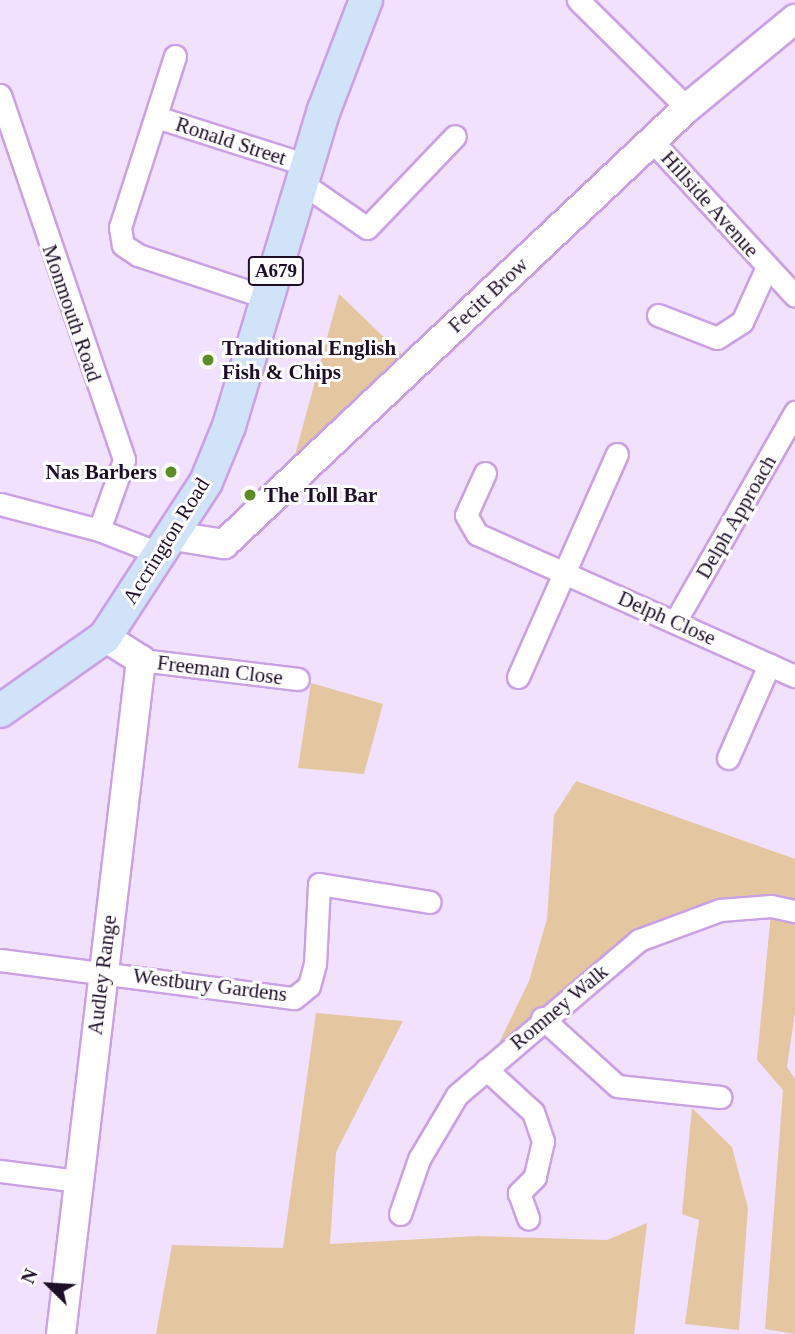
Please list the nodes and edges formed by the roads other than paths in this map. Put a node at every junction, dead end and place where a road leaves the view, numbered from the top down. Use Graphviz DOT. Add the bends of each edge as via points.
graph roads {
  1 [pos="578,0"];
  2 [pos="358,2"];
  3 [pos="795,19"];
  4 [pos="174,56"];
  5 [pos="0,95"];
  6 [pos="687,108"];
  7 [pos="156,117"];
  8 [pos="5,136"];
  9 [pos="455,136"];
  10 [pos="653,142"];
  11 [pos="305,174"];
  12 [pos="767,267"];
  13 [pos="795,296"];
  14 [pos="268,298"];
  15 [pos="658,315"];
  16 [pos="795,412"];
  17 [pos="617,454"];
  18 [pos="485,473"];
  19 [pos="2,508"];
  20 [pos="99,530"];
  21 [pos="167,545"];
  22 [pos="565,572"];
  23 [pos="676,620"];
  24 [pos="105,637"];
  25 [pos="141,660"];
  26 [pos="769,665"];
  27 [pos="793,670"];
  28 [pos="518,677"];
  29 [pos="298,680"];
  30 [pos="0,712"];
  31 [pos="728,758"];
  32 [pos="430,902"];
  33 [pos="795,911"];
  34 [pos="0,960"];
  35 [pos="102,972"];
  36 [pos="542,1018"];
  37 [pos="486,1069"];
  38 [pos="720,1097"];
  39 [pos="0,1171"];
  40 [pos="78,1181"];
  41 [pos="400,1214"];
  42 [pos="528,1219"];
  43 [pos="61,1334"];
  1 -- 6 [label="street"];
  2 -- 11 [label="main road, Accrington Road / A679"];
  3 -- 6 [label="street, Fecitt Brow"];
  4 -- 7 [label="street, Ronald Street"];
  5 -- 8 [label="street, Monmouth Road"];
  6 -- 10 [label="street, Fecitt Brow"];
  7 -- 11 [label="street, Ronald Street"];
  7 -- 14 [label="street, Ronald Street" via="120,227 123,245 138,255"];
  8 -- 20 [label="street, Monmouth Road" via="124,460"];
  9 -- 11 [label="street, Ronald Street" via="367,228"];
  10 -- 12 [label="street, Hillside Avenue"];
  10 -- 21 [label="street, Fecitt Brow" via="224,544"];
  11 -- 14 [label="main road, Accrington Road / A679"];
  12 -- 13 [label="street, Hillside Avenue"];
  12 -- 15 [label="street, Hillside Avenue" via="742,322 717,338"];
  14 -- 21 [label="main road, Accrington Road / A679" via="229,426 206,482"];
  16 -- 23 [label="street, Delph Approach"];
  17 -- 22 [label="street"];
  18 -- 22 [label="street, Delph Close" via="466,514 477,534"];
  19 -- 20 [label="street"];
  20 -- 21 [label="street"];
  21 -- 24 [label="main road, Accrington Road / A679"];
  22 -- 23 [label="street, Delph Close"];
  22 -- 28 [label="street"];
  23 -- 26 [label="street, Delph Close"];
  24 -- 25 [label="street"];
  24 -- 30 [label="main road, Accrington Road / A679"];
  25 -- 29 [label="street, Freeman Close"];
  25 -- 35 [label="street, Audley Range"];
  26 -- 27 [label="street, Delph Close"];
  26 -- 31 [label="street"];
  32 -- 35 [label="street, Westbury Gardens" via="319,884 310,986 295,999"];
  33 -- 36 [label="street, Romney Walk" via="720,910 639,940"];
  34 -- 35 [label="street"];
  35 -- 40 [label="street, Audley Range"];
  36 -- 37 [label="street, Romney Walk"];
  36 -- 38 [label="street" via="617,1086"];
  37 -- 41 [label="street, Romney Walk" via="457,1096 444,1116 419,1159"];
  37 -- 42 [label="street" via="533,1112 542,1141 535,1177 519,1193"];
  39 -- 40 [label="street"];
  40 -- 43 [label="street, Audley Range"];
}
